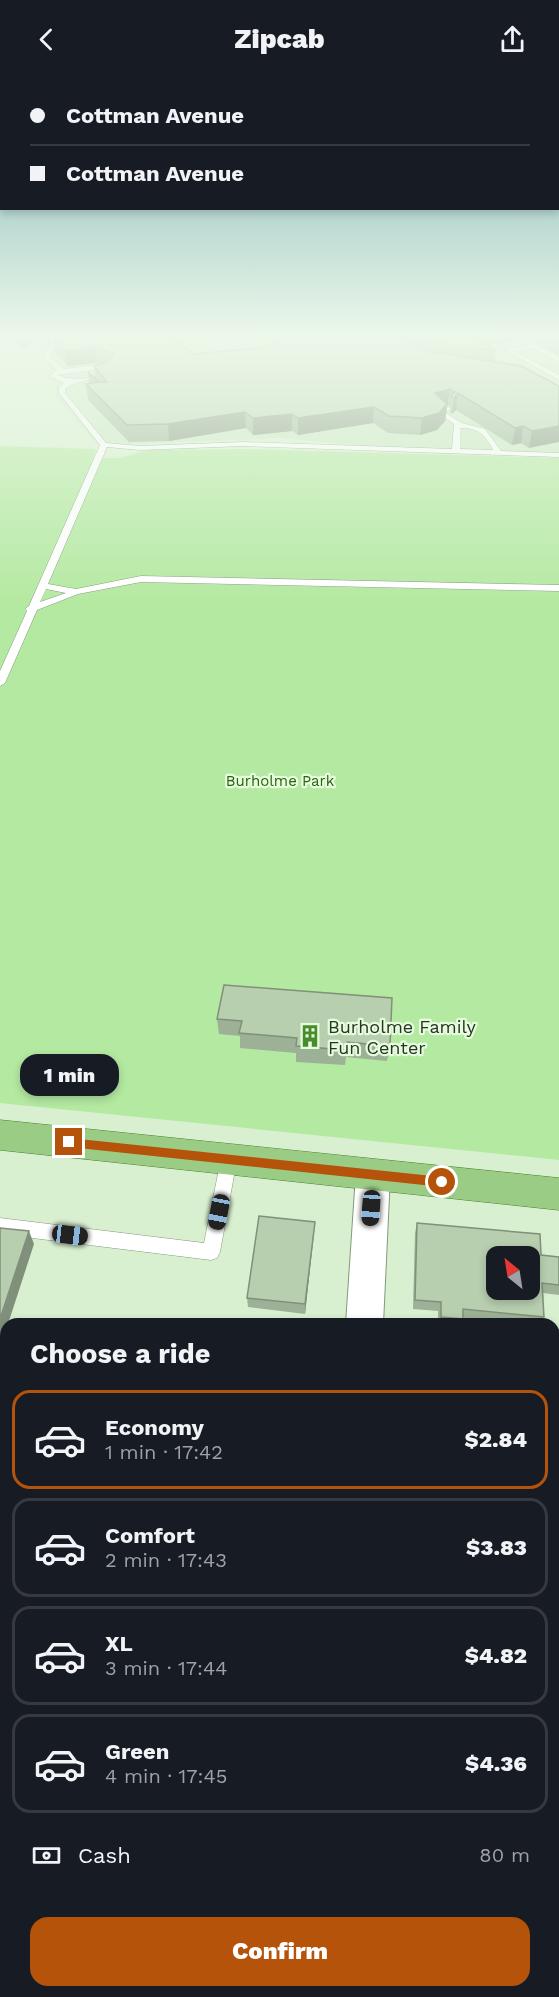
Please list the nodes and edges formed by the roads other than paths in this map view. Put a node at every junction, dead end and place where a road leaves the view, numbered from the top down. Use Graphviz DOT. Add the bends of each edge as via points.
graph roads {
  1 [pos="89,427"];
  2 [pos="456,427"];
  3 [pos="475,427"];
  4 [pos="104,445"];
  5 [pos="140,448"];
  6 [pos="456,451"];
  7 [pos="498,453"];
  8 [pos="559,455"];
  9 [pos="119,456"];
  10 [pos="108,460"];
  11 [pos="97,463"];
  12 [pos="41,585"];
  13 [pos="559,588"];
  14 [pos="76,592"];
  15 [pos="30,609"];
  16 [pos="3,665"];
  17 [pos="0,683"];
  18 [pos="0,1135"];
  19 [pos="229,1160"];
  20 [pos="373,1174"];
  21 [pos="559,1194"];
  22 [pos="0,1226"];
  23 [pos="364,1318"];
  1 -- 4 [label="lane"];
  2 -- 6 [label="lane"];
  3 -- 7 [label="lane" via="491,437"];
  4 -- 5 [label="lane"];
  4 -- 11 [label="lane"];
  5 -- 6 [label="lane" via="243,444"];
  5 -- 9 [label="lane"];
  6 -- 7 [label="lane"];
  7 -- 8 [label="lane"];
  10 -- 11 [label="lane"];
  11 -- 12 [label="lane"];
  12 -- 14 [label="lane"];
  12 -- 15 [label="lane"];
  13 -- 14 [label="lane" via="141,579"];
  14 -- 15 [label="lane"];
  15 -- 16 [label="lane"];
  16 -- 17 [label="lane"];
  18 -- 19 [label="main road"];
  19 -- 20 [label="main road"];
  19 -- 22 [label="lane" via="211,1252"];
  20 -- 21 [label="main road"];
  20 -- 23 [label="street"];
}
